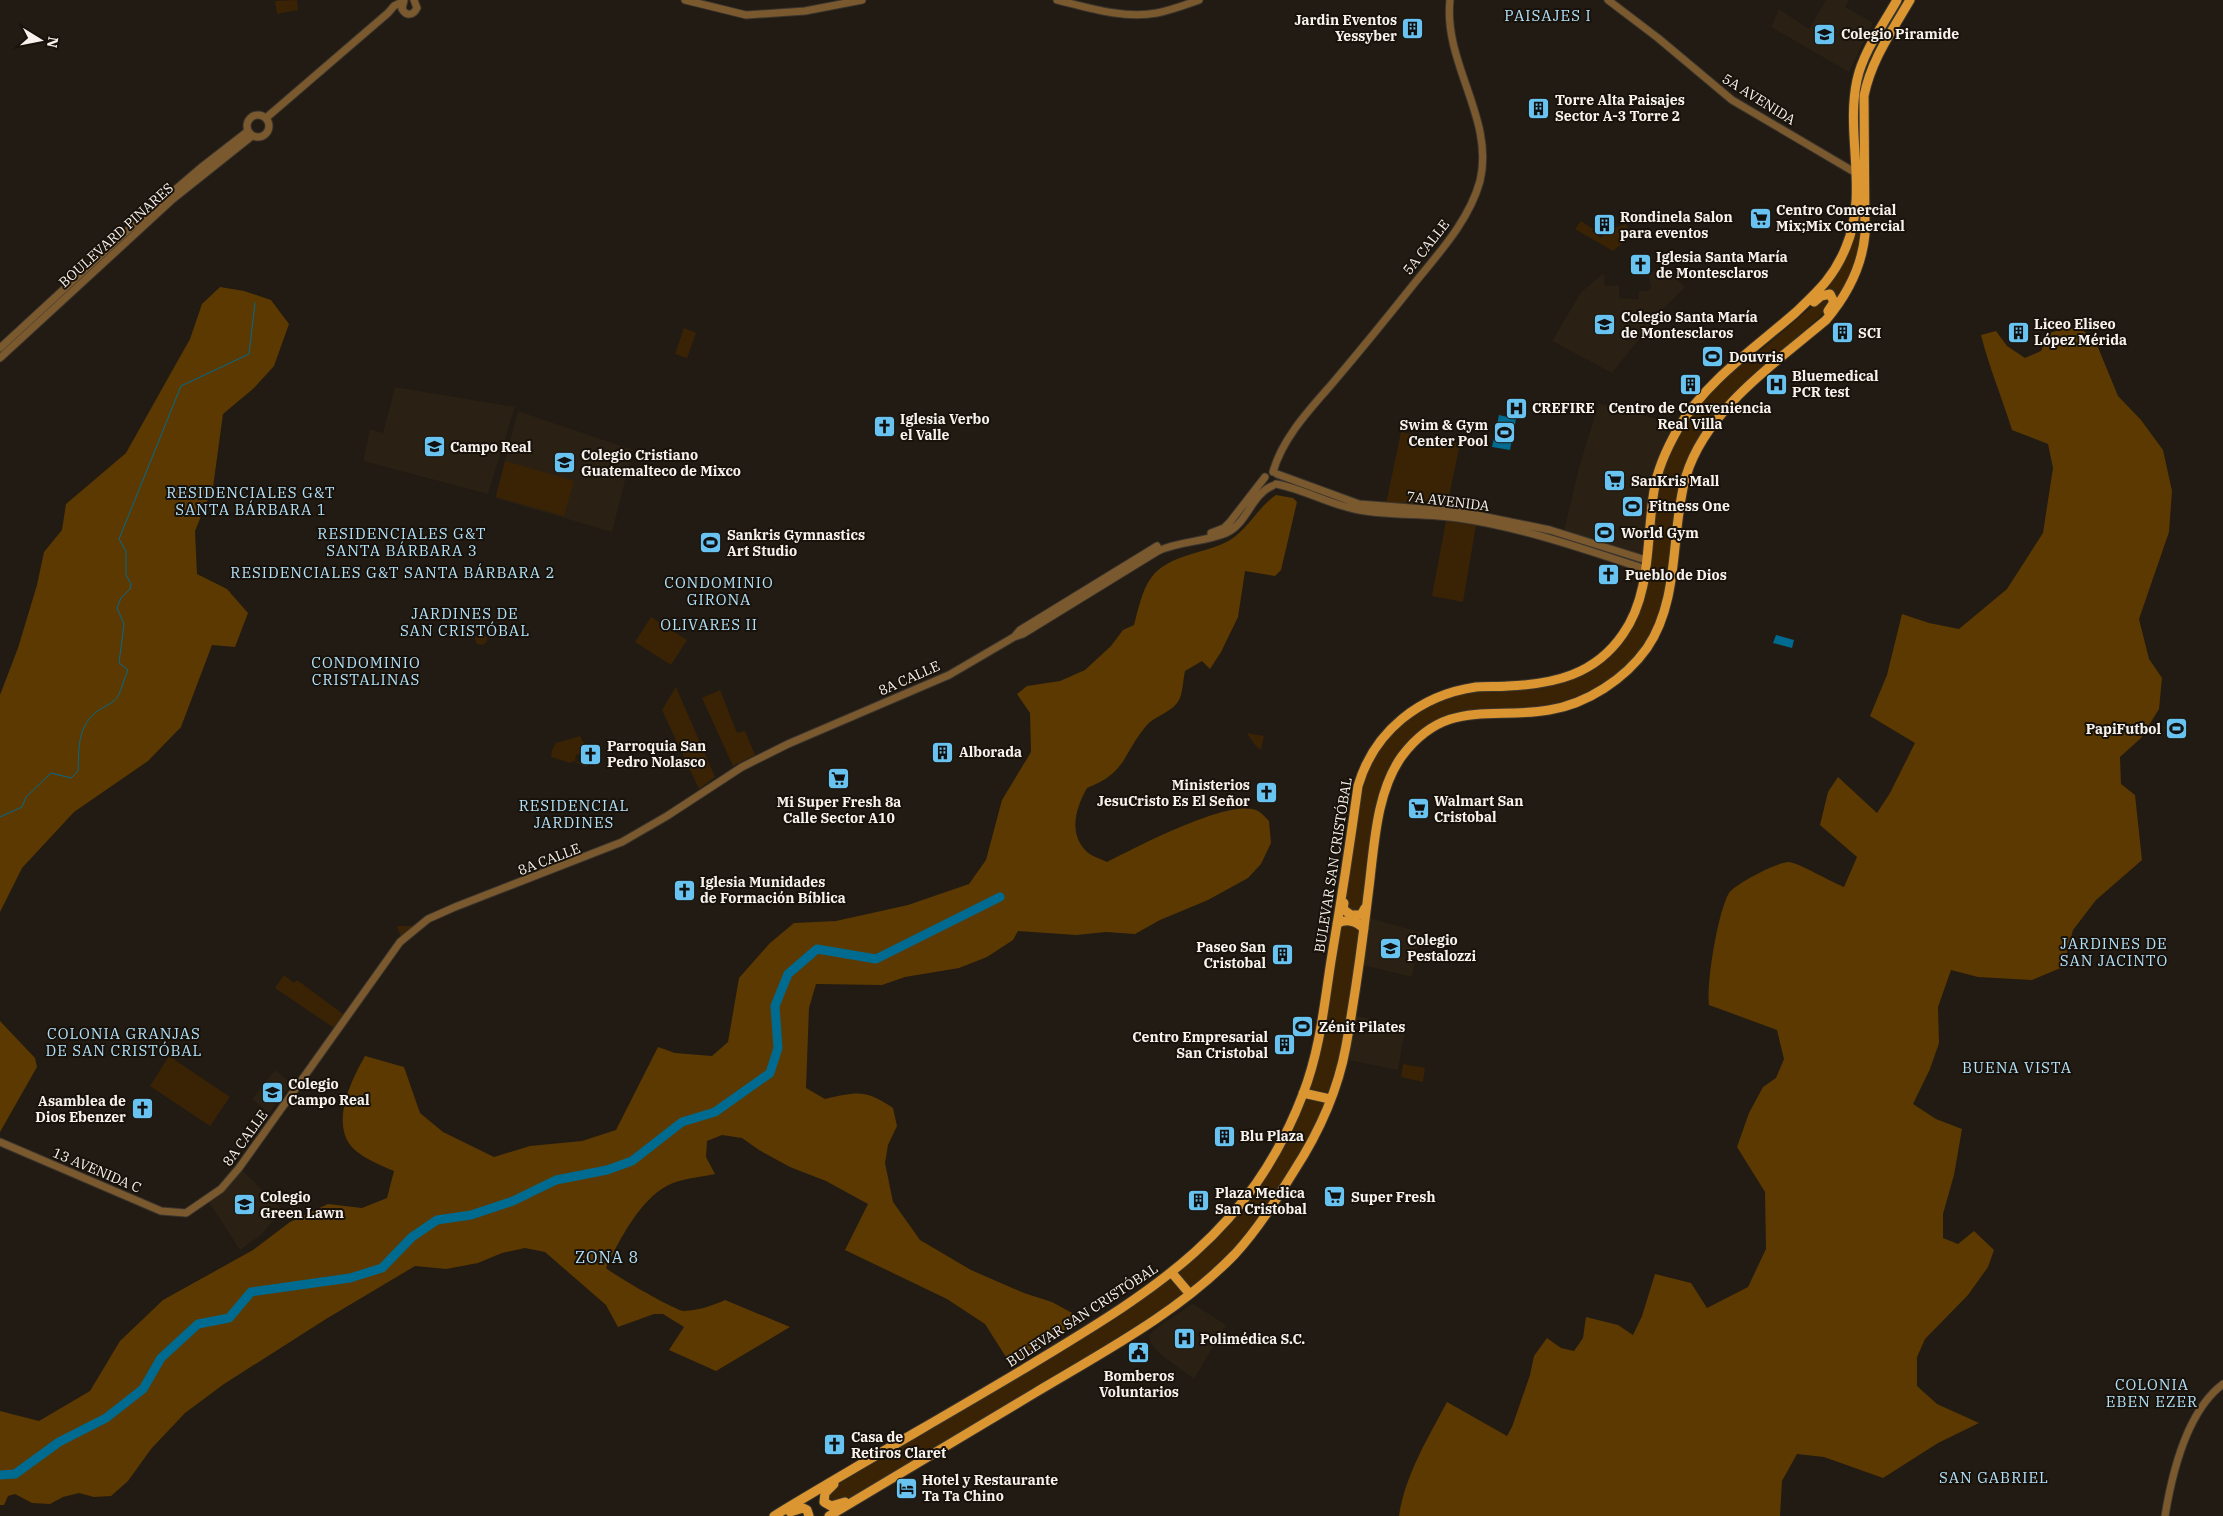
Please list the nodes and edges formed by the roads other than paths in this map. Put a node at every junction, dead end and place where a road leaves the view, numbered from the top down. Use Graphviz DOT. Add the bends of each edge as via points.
graph roads {
  1 [pos="685,0"];
  2 [pos="862,0"];
  3 [pos="1057,0"];
  4 [pos="1198,0"];
  5 [pos="1450,0"];
  6 [pos="1608,0"];
  7 [pos="1897,0"];
  8 [pos="1910,0"];
  9 [pos="403,1"];
  10 [pos="417,1"];
  11 [pos="402,11"];
  12 [pos="388,14"];
  13 [pos="266,118"];
  14 [pos="250,133"];
  15 [pos="1856,173"];
  16 [pos="1866,216"];
  17 [pos="0,348"];
  18 [pos="0,358"];
  19 [pos="1740,360"];
  20 [pos="1767,371"];
  21 [pos="1275,473"];
  22 [pos="1265,476"];
  23 [pos="1274,485"];
  24 [pos="1235,526"];
  25 [pos="1216,532"];
  26 [pos="1207,536"];
  27 [pos="1593,543"];
  28 [pos="1590,551"];
  29 [pos="1645,565"];
  30 [pos="1346,868"];
  31 [pos="1367,902"];
  32 [pos="1337,924"];
  33 [pos="1364,929"];
  34 [pos="1304,1093"];
  35 [pos="1330,1099"];
  36 [pos="0,1142"];
  37 [pos="186,1214"];
  38 [pos="1172,1272"];
  39 [pos="1189,1294"];
  40 [pos="2223,1384"];
  41 [pos="894,1444"];
  42 [pos="908,1469"];
  43 [pos="774,1516"];
  44 [pos="783,1516"];
  45 [pos="809,1516"];
  46 [pos="829,1516"];
  47 [pos="2165,1516"];
  1 -- 2 [label="street" via="746,15 805,11"];
  3 -- 4 [label="street" via="1136,15 1156,13"];
  5 -- 21 [label="street, 5A CALLE" via="1449,21 1455,58 1481,138 1482,172 1479,183 1458,228 1289,437"];
  6 -- 15 [label="street, 5A AVENIDA" via="1732,100"];
  7 -- 15 [label="main road, BULEVAR SAN CRISTÓBAL" via="1857,79 1854,109"];
  8 -- 16 [label="main road" via="1876,57 1868,78 1864,104"];
  9 -- 11 [label="street"];
  9 -- 12 [label="street"];
  10 -- 11 [label="street" via="414,13"];
  11 -- 12 [label="street"];
  12 -- 13 [label="street"];
  13 -- 14 [label="street" via="252,116 247,124"];
  13 -- 14 [label="street" via="269,125 266,134 260,137"];
  14 -- 17 [label="street, BOULEVARD PINARES" via="202,166"];
  14 -- 18 [label="street, BOULEVARD PINARES"];
  15 -- 16 [label="main road" via="1861,177"];
  15 -- 19 [label="main road, BULEVAR SAN CRISTÓBAL" via="1852,228 1835,272 1825,285"];
  16 -- 20 [label="main road" via="1863,253 1848,292 1826,320"];
  19 -- 20 [label="main road" via="1760,348 1822,296 1832,296 1834,302 1828,311"];
  19 -- 29 [label="main road, BULEVAR SAN CRISTÓBAL" via="1699,399 1670,443 1654,488"];
  20 -- 31 [label="main road" via="1714,423 1697,448 1682,494 1666,606 1660,625 1645,650 1628,670 1584,699 1550,710 1457,717 1417,739 1392,770 1386,785"];
  21 -- 22 [label="street"];
  21 -- 23 [label="street" via="1278,480"];
  21 -- 27 [label="street, 7A AVENIDA" via="1359,504 1462,512 1550,530"];
  22 -- 23 [label="street" via="1266,483"];
  22 -- 25 [label="street, 8A CALLE" via="1230,522"];
  23 -- 24 [label="street, 8A CALLE" via="1262,491"];
  23 -- 28 [label="street, 7A AVENIDA" via="1345,508 1458,518"];
  24 -- 25 [label="street"];
  24 -- 26 [label="street, 8A CALLE" via="1226,533"];
  25 -- 26 [label="street, 8A CALLE"];
  26 -- 37 [label="street, 8A CALLE" via="1157,546 949,675 742,767 630,838 428,920 400,942 239,1168 221,1189"];
  27 -- 28 [label="street"];
  27 -- 29 [label="street, 7A AVENIDA"];
  28 -- 29 [label="street, 7A AVENIDA"];
  29 -- 30 [label="main road, BULEVAR SAN CRISTÓBAL" via="1641,592 1631,620 1614,645 1591,665 1565,679 1546,683 1453,692 1416,708 1393,726 1376,746 1360,777"];
  30 -- 31 [label="main road" via="1348,876 1343,909 1351,915 1360,915"];
  30 -- 32 [label="main road, BULEVAR SAN CRISTÓBAL"];
  31 -- 33 [label="main road"];
  32 -- 33 [label="main road" via="1357,922"];
  32 -- 34 [label="main road, BULEVAR SAN CRISTÓBAL" via="1318,1049"];
  33 -- 35 [label="main road" via="1344,1058"];
  34 -- 35 [label="main road"];
  34 -- 38 [label="main road, BULEVAR SAN CRISTÓBAL" via="1275,1154 1255,1185 1217,1233"];
  35 -- 39 [label="main road" via="1301,1160 1263,1219 1230,1258"];
  36 -- 37 [label="street, 13 AVENIDA C" via="160,1211"];
  38 -- 39 [label="main road"];
  38 -- 41 [label="main road, BULEVAR SAN CRISTÓBAL" via="1101,1322"];
  39 -- 42 [label="main road" via="1138,1331"];
  40 -- 47 [label="street" via="2201,1407 2179,1455"];
  41 -- 42 [label="main road" via="829,1488 824,1502 831,1506 842,1503"];
  41 -- 43 [label="main road, BULEVAR SAN CRISTÓBAL"];
  42 -- 46 [label="main road"];
  44 -- 45 [label="main road" via="803,1508"];
}
